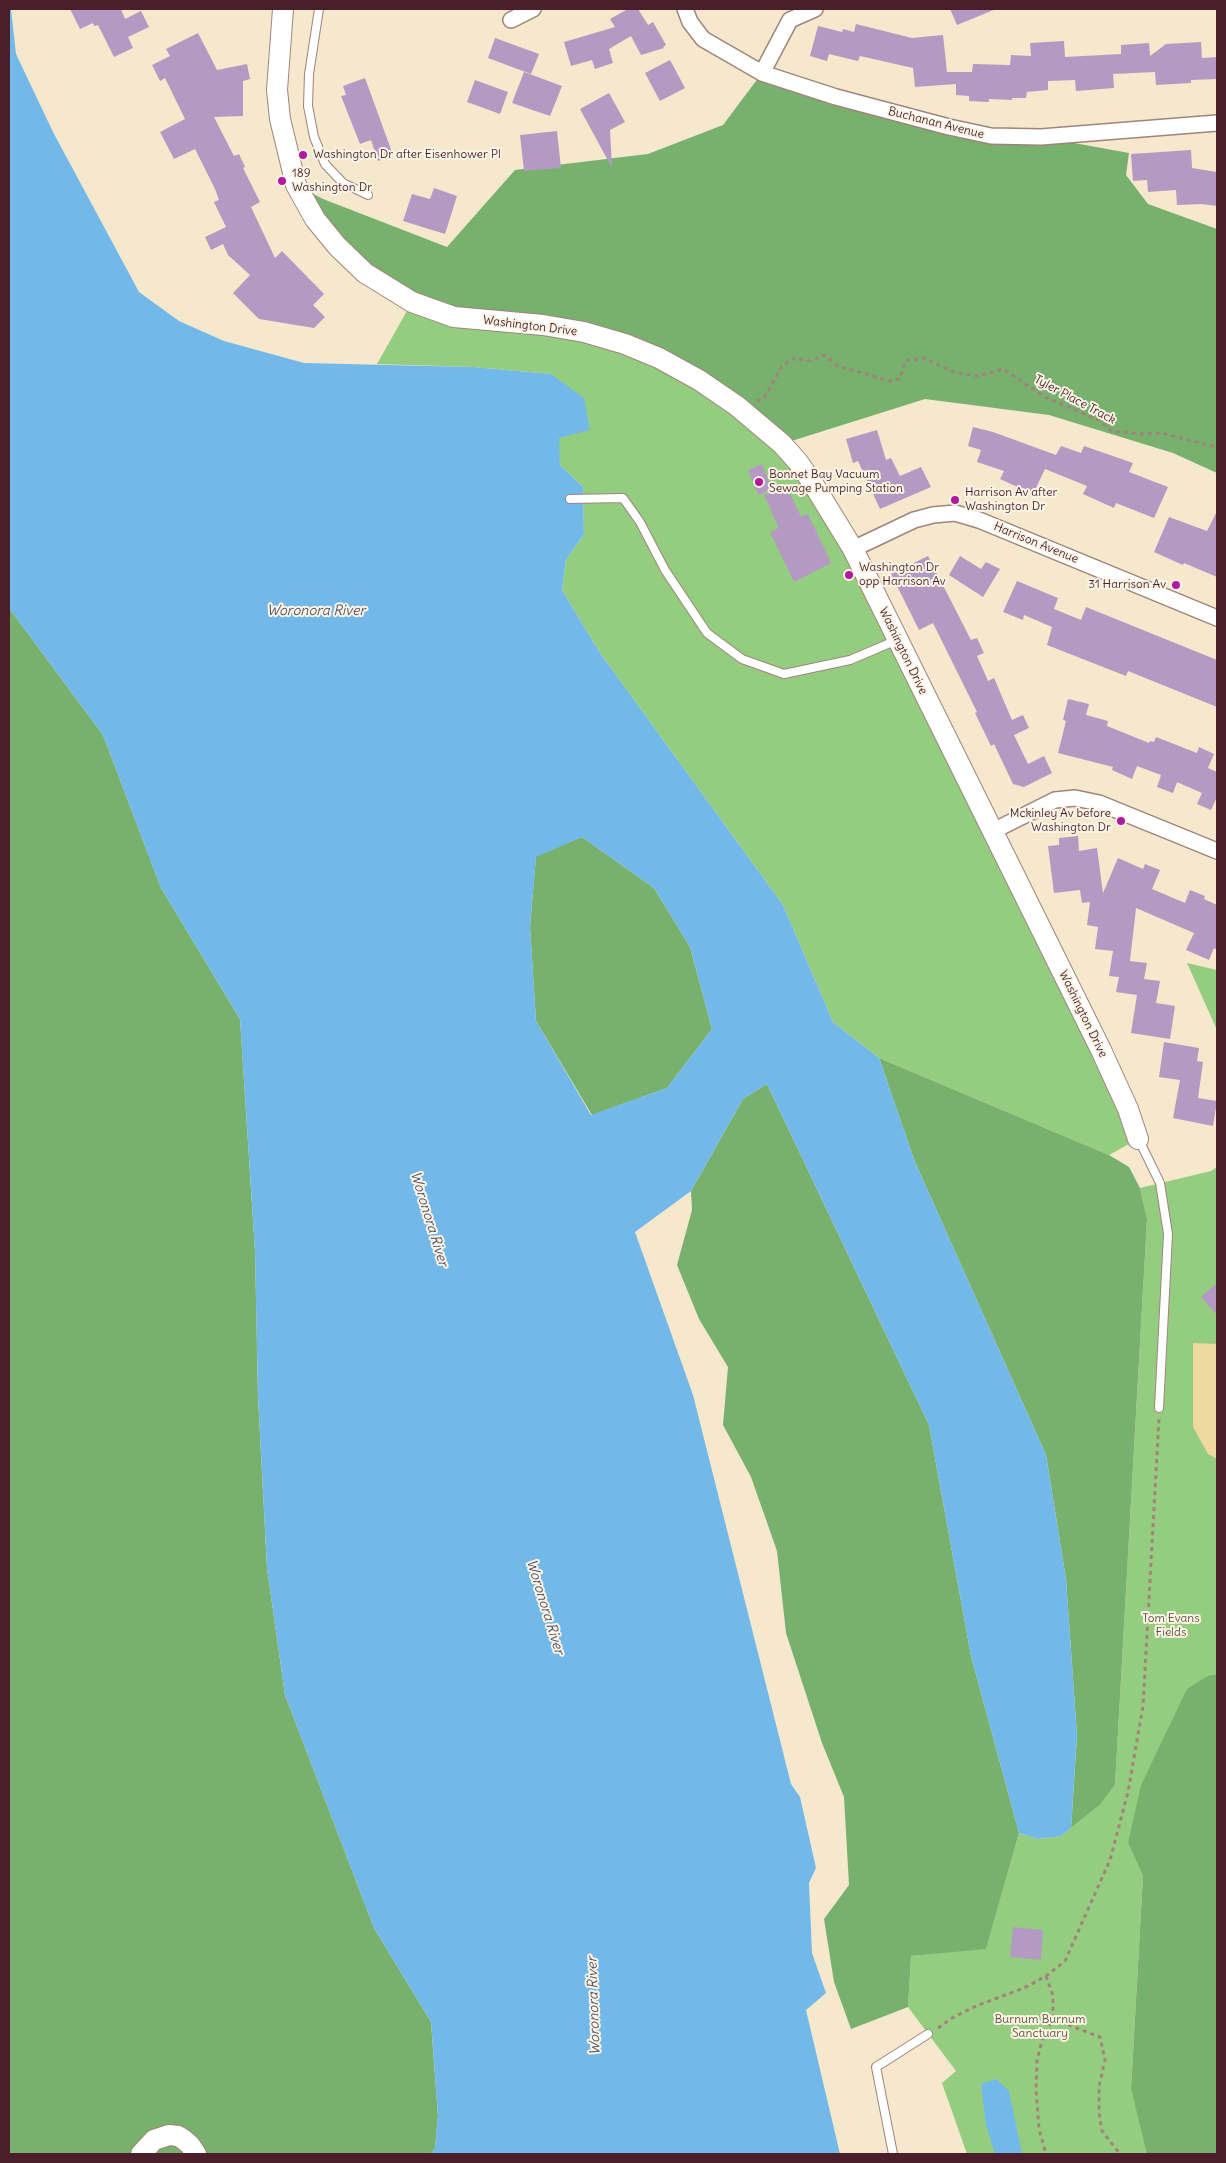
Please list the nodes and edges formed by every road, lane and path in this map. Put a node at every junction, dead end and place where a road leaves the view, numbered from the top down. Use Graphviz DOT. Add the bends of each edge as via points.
graph roads {
  1 [pos="283,9"];
  2 [pos="319,9"];
  3 [pos="533,9"];
  4 [pos="686,9"];
  5 [pos="815,9"];
  6 [pos="511,20"];
  7 [pos="762,73"];
  8 [pos="1217,123"];
  9 [pos="368,195"];
  10 [pos="737,406"];
  11 [pos="1217,447"];
  12 [pos="570,499"];
  13 [pos="853,550"];
  14 [pos="1217,618"];
  15 [pos="897,640"];
  16 [pos="993,831"];
  17 [pos="1217,851"];
  18 [pos="1138,1139"];
  19 [pos="1159,1408"];
  20 [pos="1046,1976"];
  21 [pos="1053,2019"];
  22 [pos="928,2034"];
  23 [pos="141,2154"];
  24 [pos="196,2154"];
  25 [pos="893,2154"];
  26 [pos="1046,2154"];
  27 [pos="1120,2154"];
  1 -- 10 [label="street, Washington Drive" via="278,90 281,127 296,185 315,219 336,246 365,273 412,302 454,317 560,328 625,344 699,380"];
  2 -- 9 [label="lane" via="309,74 308,106 314,137 325,164 343,183"];
  3 -- 6 [label="street"];
  4 -- 7 [label="street, Buchanan Avenue" via="690,22 703,39"];
  5 -- 7 [label="street" via="790,20"];
  7 -- 8 [label="street, Buchanan Avenue" via="836,98 991,136 1041,137"];
  10 -- 11 [label="path, Tyler Place Track" via="764,398 782,366 795,358 811,361 824,355 838,366 890,381 900,380 905,361 924,358 953,372 978,376 1003,369 1045,397 1099,420 1111,431 1161,433"];
  10 -- 13 [label="street, Washington Drive" via="798,462"];
  12 -- 15 [label="lane" via="623,498 707,633 742,659 784,674 850,660"];
  13 -- 14 [label="street, Harrison Avenue" via="914,520 933,514 955,513"];
  13 -- 15 [label="street, Washington Drive"];
  15 -- 16 [label="street, Washington Drive"];
  16 -- 17 [label="street" via="1055,800 1075,798 1099,803"];
  16 -- 18 [label="street, Washington Drive" via="1101,1050"];
  18 -- 19 [label="lane" via="1160,1184 1168,1234"];
  19 -- 20 [label="path" via="1143,1706 1128,1792 1098,1892 1065,1961"];
  20 -- 21 [label="path" via="1053,1996"];
  20 -- 22 [label="path" via="952,2018"];
  21 -- 26 [label="path" via="1042,2040 1036,2088 1039,2129"];
  21 -- 27 [label="path" via="1100,2037 1105,2060 1099,2087 1102,2131"];
  22 -- 25 [label="lane" via="876,2067"];
  23 -- 24 [label="street" via="154,2140 178,2136"];
}
